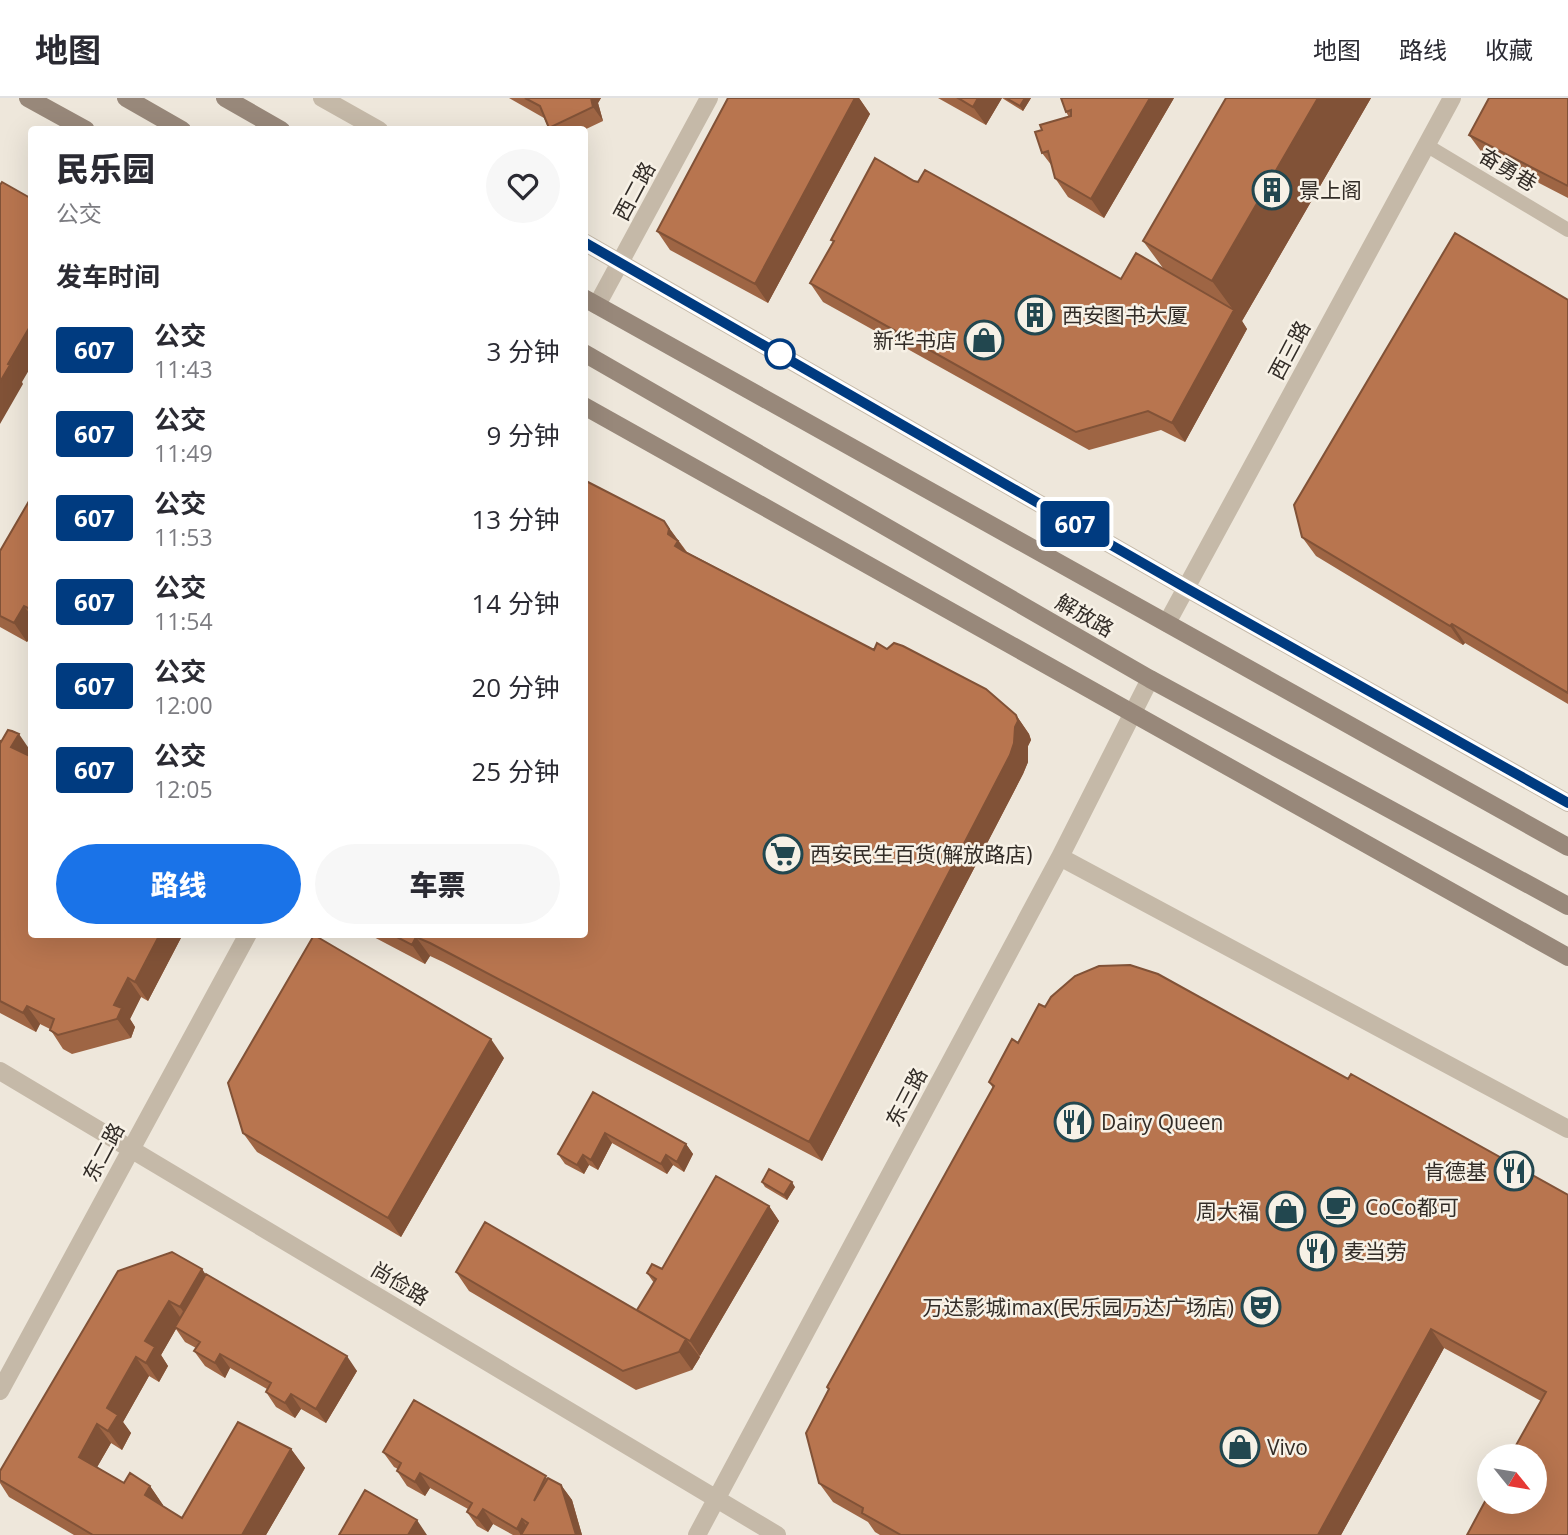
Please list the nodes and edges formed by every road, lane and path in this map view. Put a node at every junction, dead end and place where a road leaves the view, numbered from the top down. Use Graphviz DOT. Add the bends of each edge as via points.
graph roads {
  1 [pos="28,98"];
  2 [pos="126,98"];
  3 [pos="225,98"];
  4 [pos="322,98"];
  5 [pos="709,98"];
  6 [pos="1452,98"];
  7 [pos="79,126"];
  8 [pos="175,126"];
  9 [pos="274,126"];
  10 [pos="372,126"];
  11 [pos="1426,145"];
  12 [pos="1568,230"];
  13 [pos="588,244"];
  14 [pos="622,262"];
  15 [pos="591,301"];
  16 [pos="588,355"];
  17 [pos="588,408"];
  18 [pos="1186,588"];
  19 [pos="1167,623"];
  20 [pos="1150,679"];
  21 [pos="1133,713"];
  22 [pos="1568,803"];
  23 [pos="1568,847"];
  24 [pos="1060,857"];
  25 [pos="1568,906"];
  26 [pos="245,938"];
  27 [pos="1568,957"];
  28 [pos="0,1071"];
  29 [pos="1568,1129"];
  30 [pos="130,1149"];
  31 [pos="0,1391"];
  32 [pos="717,1499"];
  33 [pos="697,1535"];
  34 [pos="777,1535"];
  1 -- 7 [label="main road"];
  2 -- 8 [label="main road"];
  3 -- 9 [label="main road"];
  4 -- 10 [label="street"];
  5 -- 14 [label="street, 西二路"];
  6 -- 11 [label="street, 西三路"];
  11 -- 12 [label="lane, 奋勇巷"];
  11 -- 18 [label="street, 西三路"];
  13 -- 14 [label="street"];
  14 -- 15 [label="street, 西二路"];
  14 -- 18 [label="street"];
  15 -- 19 [label="main road, 解放路"];
  16 -- 20 [label="main road, 解放路"];
  17 -- 21 [label="main road"];
  18 -- 19 [label="street, 西三路"];
  18 -- 22 [label="street"];
  19 -- 23 [label="main road, 解放路"];
  20 -- 21 [label="street, 东三路"];
  20 -- 25 [label="main road, 解放路"];
  21 -- 24 [label="street, 东三路"];
  21 -- 27 [label="main road"];
  24 -- 29 [label="street"];
  24 -- 32 [label="street, 东三路"];
  26 -- 30 [label="street, 东二路"];
  28 -- 30 [label="street, 尚俭路"];
  30 -- 31 [label="street, 东二路"];
  30 -- 32 [label="street, 尚俭路"];
  32 -- 33 [label="street, 东三路"];
  32 -- 34 [label="street, 尚俭路"];
}
